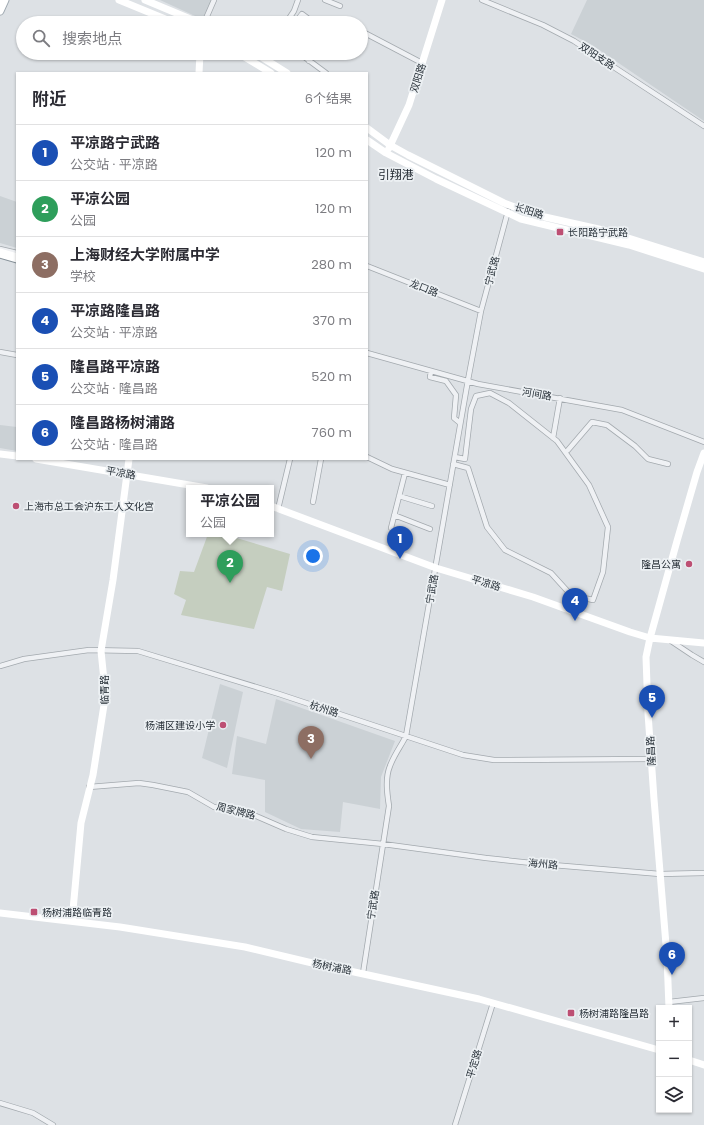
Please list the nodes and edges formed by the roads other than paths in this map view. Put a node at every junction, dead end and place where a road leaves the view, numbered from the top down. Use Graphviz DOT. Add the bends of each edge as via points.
graph roads {
  1 [pos="5,0"];
  2 [pos="119,0"];
  3 [pos="146,0"];
  4 [pos="214,0"];
  5 [pos="298,0"];
  6 [pos="325,0"];
  7 [pos="442,0"];
  8 [pos="482,0"];
  9 [pos="340,6"];
  10 [pos="0,11"];
  11 [pos="158,16"];
  12 [pos="184,16"];
  13 [pos="207,16"];
  14 [pos="291,16"];
  15 [pos="368,35"];
  16 [pos="200,60"];
  17 [pos="250,60"];
  18 [pos="270,60"];
  19 [pos="309,61"];
  20 [pos="422,63"];
  21 [pos="199,72"];
  22 [pos="269,72"];
  23 [pos="286,72"];
  24 [pos="325,72"];
  25 [pos="704,126"];
  26 [pos="368,129"];
  27 [pos="368,141"];
  28 [pos="390,145"];
  29 [pos="386,153"];
  30 [pos="510,205"];
  31 [pos="508,214"];
  32 [pos="0,248"];
  33 [pos="0,253"];
  34 [pos="16,253"];
  35 [pos="16,258"];
  36 [pos="704,262"];
  37 [pos="368,266"];
  38 [pos="704,269"];
  39 [pos="482,311"];
  40 [pos="0,352"];
  41 [pos="368,353"];
  42 [pos="16,356"];
  43 [pos="431,371"];
  44 [pos="468,380"];
  45 [pos="560,398"];
  46 [pos="460,423"];
  47 [pos="553,438"];
  48 [pos="704,442"];
  49 [pos="568,450"];
  50 [pos="704,453"];
  51 [pos="0,454"];
  52 [pos="16,456"];
  53 [pos="368,457"];
  54 [pos="455,457"];
  55 [pos="42,460"];
  56 [pos="130,460"];
  57 [pos="290,460"];
  58 [pos="321,460"];
  59 [pos="454,464"];
  60 [pos="668,464"];
  61 [pos="406,473"];
  62 [pos="128,474"];
  63 [pos="450,484"];
  64 [pos="190,485"];
  65 [pos="399,496"];
  66 [pos="313,502"];
  67 [pos="432,506"];
  68 [pos="275,507"];
  69 [pos="394,515"];
  70 [pos="391,528"];
  71 [pos="430,529"];
  72 [pos="436,568"];
  73 [pos="571,595"];
  74 [pos="568,610"];
  75 [pos="650,638"];
  76 [pos="668,640"];
  77 [pos="704,643"];
  78 [pos="101,651"];
  79 [pos="704,662"];
  80 [pos="0,666"];
  81 [pos="406,736"];
  82 [pos="652,759"];
  83 [pos="89,787"];
  84 [pos="383,844"];
  85 [pos="660,874"];
  86 [pos="704,874"];
  87 [pos="0,913"];
  88 [pos="72,921"];
  89 [pos="363,973"];
  90 [pos="704,998"];
  91 [pos="493,1002"];
  92 [pos="669,1005"];
  93 [pos="656,1049"];
  94 [pos="692,1061"];
  95 [pos="704,1065"];
  96 [pos="0,1103"];
  97 [pos="53,1125"];
  98 [pos="455,1125"];
  1 -- 10 [label="main road"];
  2 -- 11 [label="main road"];
  3 -- 12 [label="main road"];
  4 -- 13 [label="street"];
  5 -- 14 [label="street"];
  6 -- 9 [label="street"];
  7 -- 20 [label="main road, 双阳路"];
  8 -- 25 [label="street, 双阳支路" via="574,41"];
  15 -- 20 [label="street"];
  16 -- 21 [label="main road"];
  17 -- 22 [label="main road"];
  18 -- 23 [label="main road"];
  19 -- 24 [label="street"];
  20 -- 28 [label="main road, 双阳路" via="409,105"];
  26 -- 28 [label="main road, 长阳路"];
  27 -- 29 [label="main road, 长阳路"];
  28 -- 29 [label="main road, 双阳路"];
  28 -- 30 [label="main road, 长阳路"];
  29 -- 31 [label="main road, 长阳路"];
  30 -- 31 [label="street, 宁武路"];
  30 -- 36 [label="main road, 长阳路" via="603,230"];
  31 -- 38 [label="main road, 长阳路" via="538,224 629,245"];
  31 -- 39 [label="street, 宁武路"];
  32 -- 34 [label="street"];
  33 -- 35 [label="highway"];
  37 -- 39 [label="street, 龙口路"];
  39 -- 44 [label="street, 宁武路"];
  40 -- 42 [label="street"];
  41 -- 43 [label="street, 河间路"];
  43 -- 44 [label="street, 河间路"];
  43 -- 46 [label="street" via="430,377 446,381 456,395 454,418"];
  44 -- 45 [label="street, 河间路" via="478,384"];
  44 -- 46 [label="street, 宁武路"];
  45 -- 47 [label="street"];
  45 -- 48 [label="street, 河间路" via="622,410"];
  46 -- 54 [label="street, 宁武路"];
  47 -- 54 [label="street" via="509,403 490,393 476,396 471,409 465,459"];
  47 -- 73 [label="street" via="589,484 608,527 603,572 593,600"];
  49 -- 60 [label="street" via="592,422 607,425 648,459"];
  50 -- 75 [label="main road, 隆昌路"];
  51 -- 52 [label="main road"];
  53 -- 61 [label="street"];
  54 -- 59 [label="street, 宁武路"];
  55 -- 62 [label="main road, 平凉路"];
  56 -- 62 [label="main road, 临青路"];
  57 -- 68 [label="street"];
  58 -- 66 [label="street"];
  59 -- 63 [label="street, 宁武路"];
  59 -- 73 [label="street" via="468,468 487,527 505,550 551,573"];
  61 -- 63 [label="street"];
  61 -- 65 [label="street"];
  62 -- 64 [label="main road, 平凉路"];
  62 -- 78 [label="main road, 临青路"];
  63 -- 72 [label="street, 宁武路"];
  65 -- 67 [label="street"];
  65 -- 69 [label="street"];
  68 -- 72 [label="main road, 平凉路"];
  69 -- 70 [label="street"];
  69 -- 71 [label="street"];
  72 -- 74 [label="main road, 平凉路"];
  72 -- 81 [label="street, 宁武路"];
  73 -- 74 [label="street"];
  74 -- 75 [label="main road, 平凉路"];
  75 -- 76 [label="main road, 平凉路"];
  75 -- 82 [label="main road, 隆昌路" via="646,657"];
  76 -- 77 [label="main road, 平凉路"];
  76 -- 79 [label="street"];
  78 -- 80 [label="street, 杭州路" via="63,653 24,659"];
  78 -- 81 [label="street, 杭州路" via="138,651"];
  78 -- 83 [label="main road, 临青路" via="105,680 104,705"];
  81 -- 82 [label="street, 杭州路" via="463,755 494,760"];
  81 -- 84 [label="street, 宁武路" via="390,764 388,773 389,806"];
  82 -- 85 [label="main road, 隆昌路"];
  83 -- 84 [label="street, 周家牌路" via="125,783 153,785 188,792 214,807 256,816 312,837"];
  83 -- 88 [label="main road, 临青路" via="81,823"];
  84 -- 85 [label="street, 海州路" via="511,861"];
  84 -- 89 [label="street, 宁武路"];
  85 -- 86 [label="street, 海州路"];
  85 -- 92 [label="main road, 隆昌路"];
  87 -- 88 [label="main road, 杨树浦路"];
  88 -- 89 [label="main road, 杨树浦路" via="245,947"];
  89 -- 91 [label="main road, 杨树浦路"];
  90 -- 92 [label="street"];
  91 -- 93 [label="main road, 杨树浦路"];
  91 -- 98 [label="street, 平定路"];
  94 -- 95 [label="main road"];
  96 -- 97 [label="street" via="33,1112"];
}
